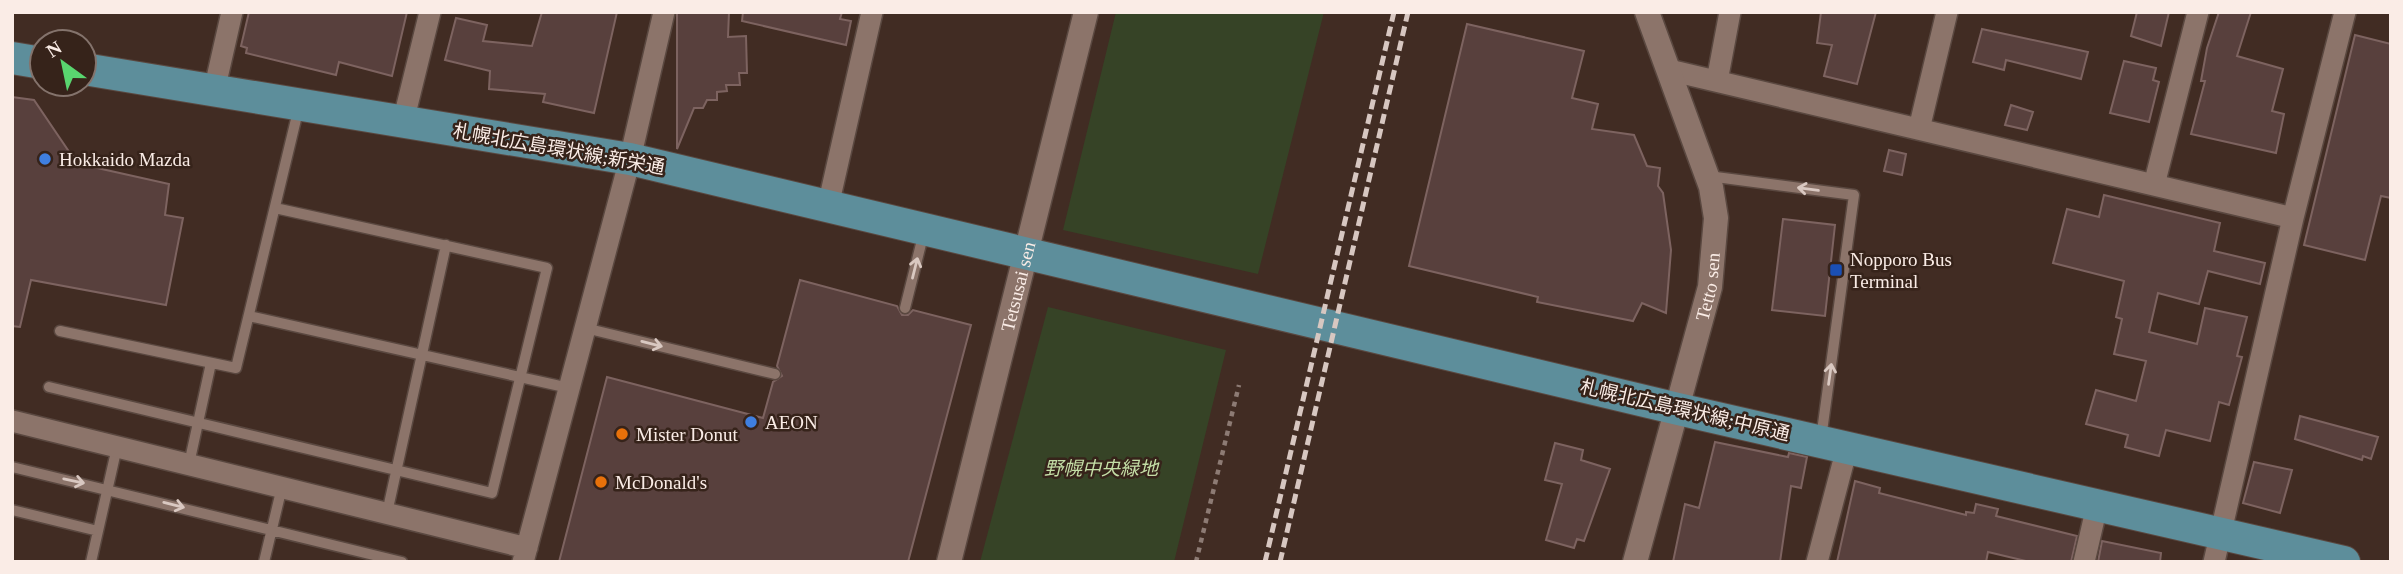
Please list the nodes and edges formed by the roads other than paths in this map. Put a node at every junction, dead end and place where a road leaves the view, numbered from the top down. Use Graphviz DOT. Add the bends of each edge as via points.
graph roads {
  1 [pos="232,12"];
  2 [pos="430,12"];
  3 [pos="664,12"];
  4 [pos="872,12"];
  5 [pos="1086,12"];
  6 [pos="1647,12"];
  7 [pos="1730,12"];
  8 [pos="1947,12"];
  9 [pos="2198,12"];
  10 [pos="2345,12"];
  11 [pos="1669,70"];
  12 [pos="98,71"];
  13 [pos="1717,81"];
  14 [pos="214,91"];
  15 [pos="300,105"];
  16 [pos="403,122"];
  17 [pos="1919,129"];
  18 [pos="630,159"];
  19 [pos="1707,176"];
  20 [pos="2154,185"];
  21 [pos="828,206"];
  22 [pos="275,208"];
  23 [pos="2293,218"];
  24 [pos="925,229"];
  25 [pos="446,245"];
  26 [pos="1028,253"];
  27 [pos="905,308"];
  28 [pos="249,316"];
  29 [pos="585,328"];
  30 [pos="60,331"];
  31 [pos="421,355"];
  32 [pos="211,363"];
  33 [pos="775,374"];
  34 [pos="521,377"];
  35 [pos="49,387"];
  36 [pos="569,388"];
  37 [pos="1678,409"];
  38 [pos="12,421"];
  39 [pos="198,423"];
  40 [pos="1834,445"];
  41 [pos="117,447"];
  42 [pos="188,464"];
  43 [pos="12,467"];
  44 [pos="396,470"];
  45 [pos="107,488"];
  46 [pos="282,488"];
  47 [pos="2097,506"];
  48 [pos="12,510"];
  49 [pos="387,513"];
  50 [pos="271,530"];
  51 [pos="98,531"];
  52 [pos="2217,548"];
  53 [pos="525,555"];
  54 [pos="91,562"];
  55 [pos="264,562"];
  56 [pos="402,562"];
  57 [pos="949,562"];
  58 [pos="1634,562"];
  59 [pos="1817,562"];
  60 [pos="2084,562"];
  61 [pos="2344,562"];
  1 -- 14 [label="street"];
  2 -- 16 [label="street"];
  3 -- 18 [label="street"];
  4 -- 21 [label="street"];
  5 -- 26 [label="street, Tetsusai sen"];
  6 -- 11 [label="street, Tetto sen"];
  7 -- 13 [label="street"];
  8 -- 17 [label="street"];
  9 -- 20 [label="street"];
  10 -- 23 [label="street"];
  11 -- 13 [label="street"];
  11 -- 19 [label="street, Tetto sen"];
  12 -- 14 [label="main road, 札幌北広島環状線;新栄通"];
  13 -- 17 [label="street"];
  14 -- 15 [label="main road, 札幌北広島環状線;新栄通"];
  15 -- 16 [label="main road, 札幌北広島環状線;新栄通"];
  15 -- 22 [label="lane"];
  16 -- 18 [label="main road, 札幌北広島環状線;新栄通"];
  17 -- 20 [label="street"];
  18 -- 21 [label="main road, 札幌北広島環状線;新栄通"];
  18 -- 29 [label="street"];
  19 -- 37 [label="street, Tetto sen" via="1716,218 1715,252"];
  40 -- 19 [label="lane, one-way" via="1854,195"];
  20 -- 23 [label="street"];
  21 -- 24 [label="main road, 札幌北広島環状線;新栄通"];
  22 -- 25 [label="lane"];
  22 -- 28 [label="lane"];
  23 -- 52 [label="street"];
  24 -- 26 [label="main road, 札幌北広島環状線;新栄通"];
  27 -- 24 [label="lane, one-way"];
  25 -- 31 [label="lane"];
  25 -- 34 [label="lane" via="547,268"];
  26 -- 37 [label="main road, 札幌北広島環状線;中原通"];
  26 -- 57 [label="street, Tetsusai sen"];
  28 -- 31 [label="lane"];
  28 -- 32 [label="lane" via="236,368"];
  29 -- 33 [label="lane, one-way"];
  29 -- 36 [label="street"];
  30 -- 32 [label="lane"];
  31 -- 34 [label="lane"];
  31 -- 44 [label="lane"];
  32 -- 39 [label="lane"];
  34 -- 36 [label="lane"];
  34 -- 44 [label="lane" via="492,493"];
  35 -- 39 [label="lane"];
  36 -- 53 [label="street"];
  37 -- 40 [label="main road, 札幌北広島環状線;中原通"];
  37 -- 58 [label="street, Tetto sen"];
  38 -- 41 [label="street"];
  39 -- 42 [label="lane"];
  39 -- 44 [label="lane"];
  40 -- 47 [label="main road, 札幌北広島環状線;中原通"];
  40 -- 59 [label="street"];
  41 -- 42 [label="street"];
  41 -- 45 [label="lane"];
  42 -- 46 [label="street"];
  43 -- 45 [label="lane, one-way"];
  44 -- 49 [label="lane"];
  45 -- 50 [label="lane, one-way"];
  45 -- 51 [label="lane"];
  46 -- 49 [label="street"];
  46 -- 50 [label="lane"];
  47 -- 52 [label="main road, 札幌北広島環状線;中原通"];
  47 -- 60 [label="street"];
  48 -- 51 [label="lane"];
  49 -- 53 [label="street"];
  50 -- 55 [label="lane"];
  50 -- 56 [label="lane"];
  51 -- 54 [label="lane"];
  52 -- 61 [label="main road, 札幌北広島環状線;中原通"];
}
